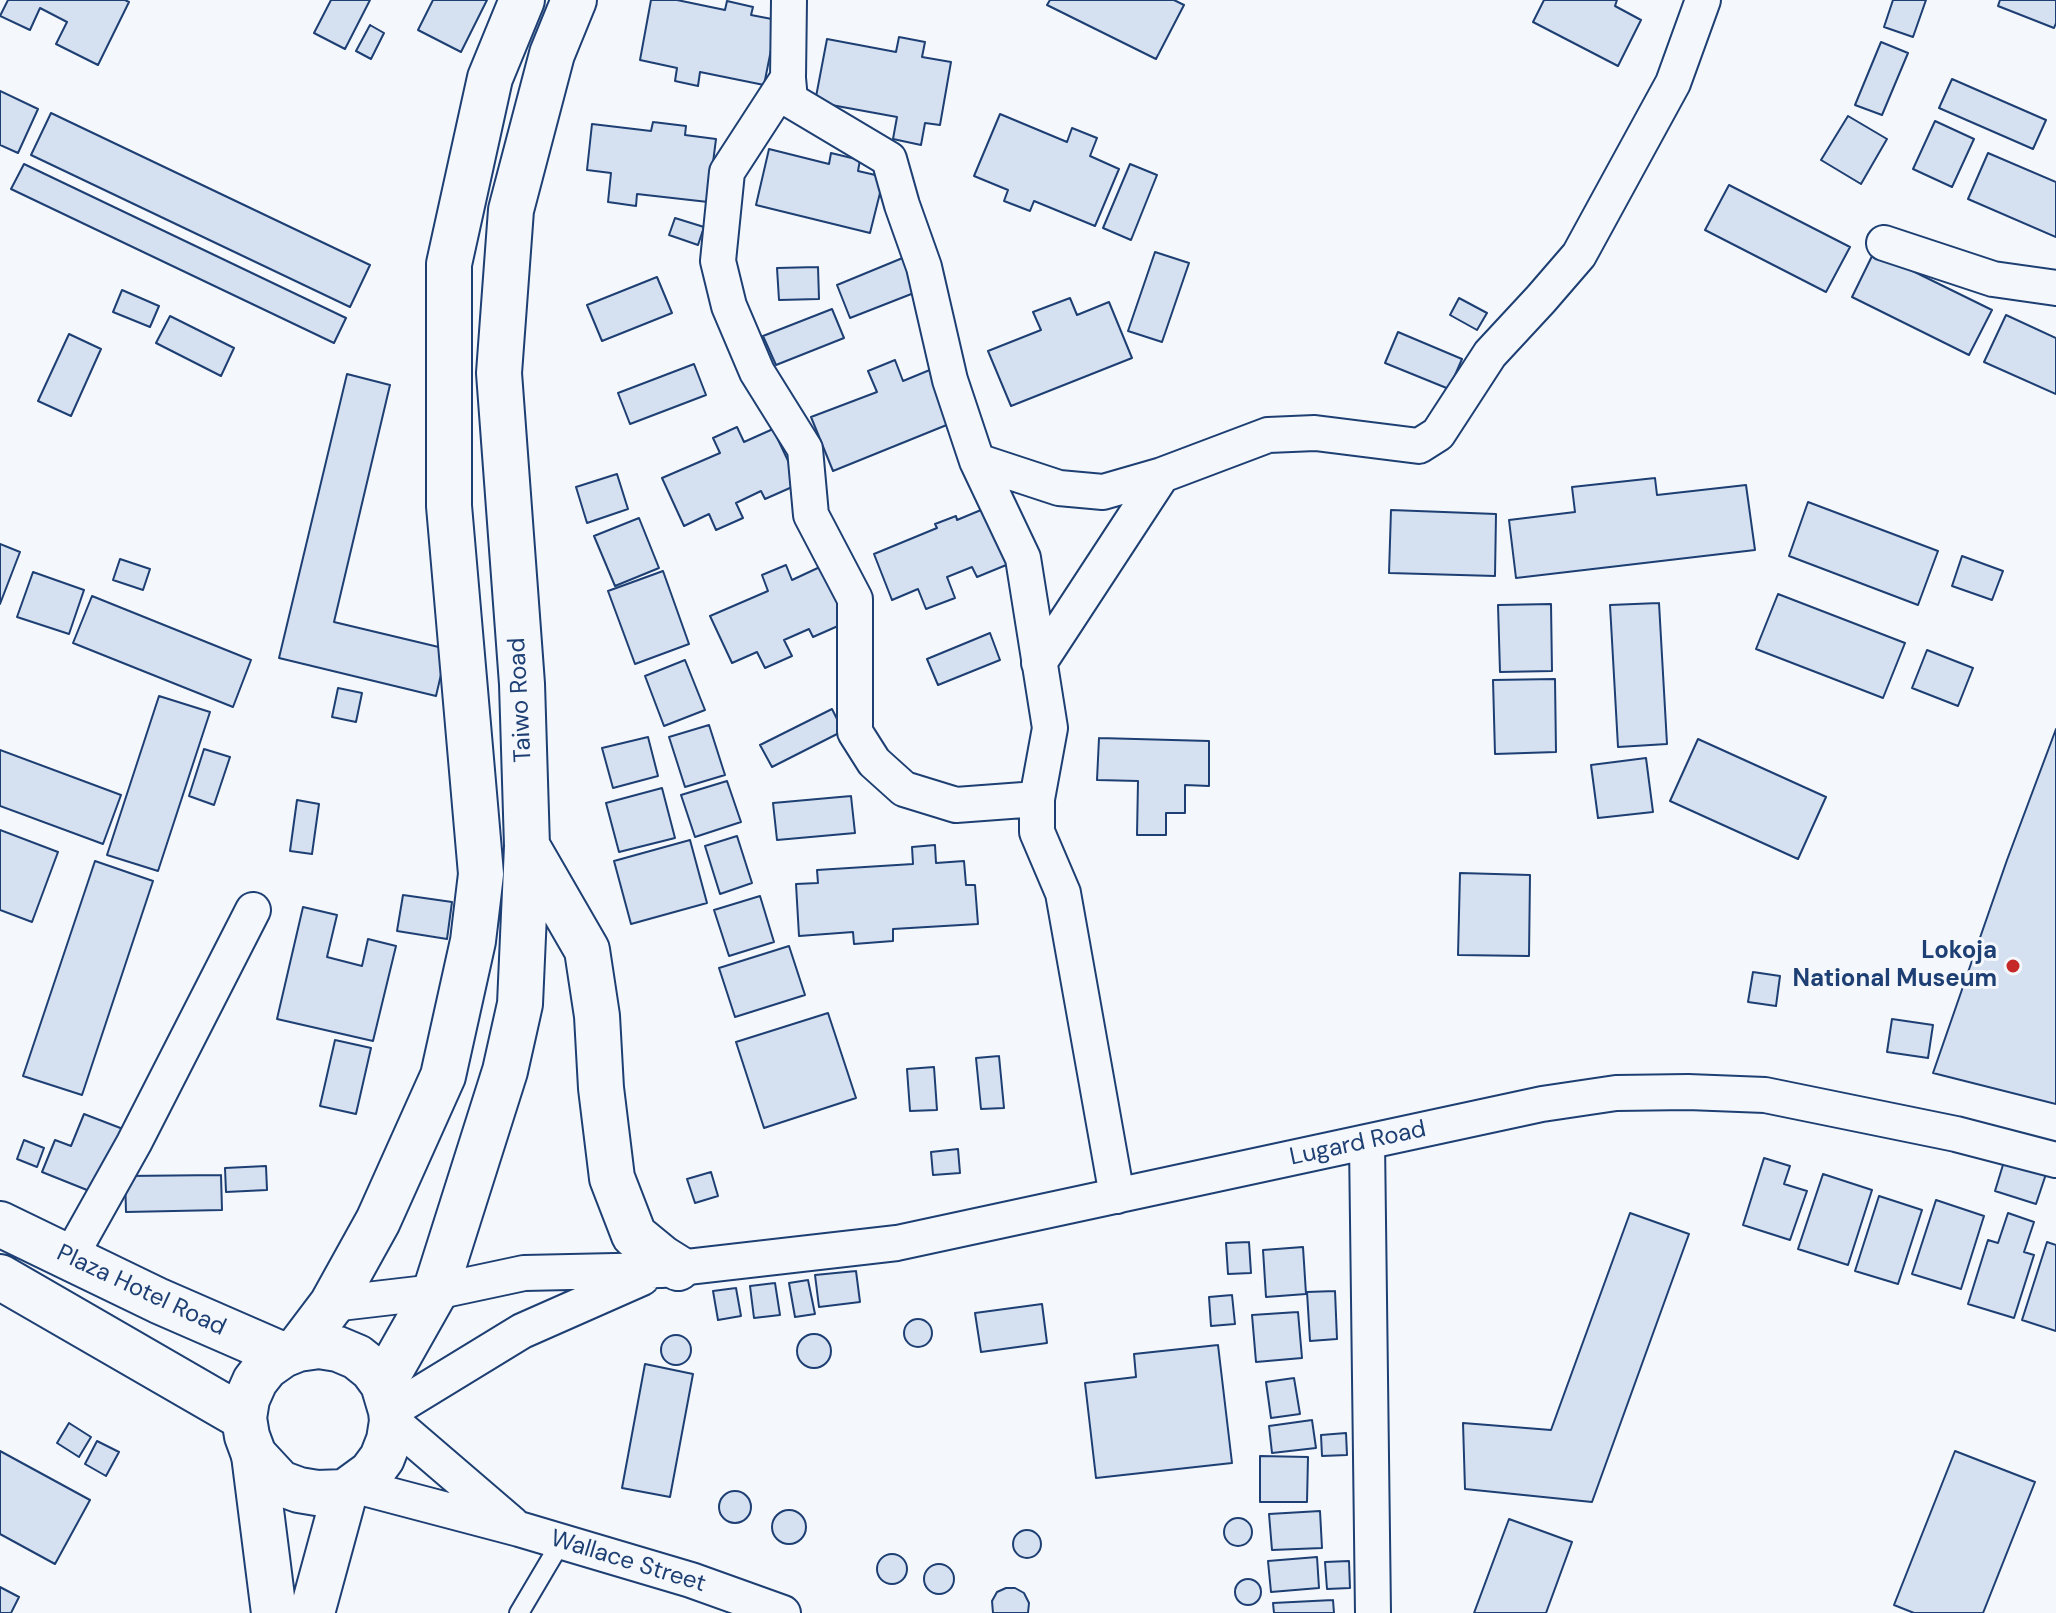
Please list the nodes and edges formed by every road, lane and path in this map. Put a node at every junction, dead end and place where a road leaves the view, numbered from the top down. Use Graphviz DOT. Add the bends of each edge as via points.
graph roads {
  1 [pos="522,0"];
  2 [pos="574,0"];
  3 [pos="789,0"];
  4 [pos="1703,0"];
  5 [pos="788,78"];
  6 [pos="1884,243"];
  7 [pos="2056,288"];
  8 [pos="977,461"];
  9 [pos="1162,475"];
  10 [pos="1039,663"];
  11 [pos="1037,799"];
  12 [pos="527,846"];
  13 [pos="253,910"];
  14 [pos="1367,1142"];
  15 [pos="2056,1160"];
  16 [pos="1117,1196"];
  17 [pos="0,1224"];
  18 [pos="69,1259"];
  19 [pos="669,1269"];
  20 [pos="0,1277"];
  21 [pos="435,1292"];
  22 [pos="332,1304"];
  23 [pos="290,1352"];
  24 [pos="389,1405"];
  25 [pos="249,1437"];
  26 [pos="351,1489"];
  27 [pos="519,1529"];
  28 [pos="561,1542"];
  29 [pos="274,1613"];
  30 [pos="312,1613"];
  31 [pos="519,1613"];
  32 [pos="783,1613"];
  33 [pos="1373,1613"];
  1 -- 22 [label="main road" via="490,78 449,264 449,506 481,874 473,941 443,1076 378,1221"];
  2 -- 12 [label="main road, Taiwo Road" via="552,54 511,210 499,373 522,684"];
  3 -- 5 [label="street"];
  4 -- 9 [label="street" via="1673,83 1579,255 1490,354 1438,434 1419,446 1315,433 1268,435"];
  5 -- 8 [label="street" via="790,100 889,159"];
  5 -- 11 [label="street" via="727,172 718,261 729,306 757,372 805,449 811,515 855,599 855,732 874,762 904,789 956,805"];
  6 -- 7 [label="street" via="1993,279"];
  8 -- 9 [label="street" via="1059,488 1103,492"];
  8 -- 10 [label="street" via="1023,558"];
  9 -- 10 [label="street"];
  10 -- 11 [label="street" via="1050,728"];
  11 -- 16 [label="street" via="1037,832 1063,893"];
  12 -- 19 [label="main road" via="587,950 612,1178 634,1235"];
  12 -- 21 [label="main road, Taiwo Road" via="520,1004 505,1071"];
  13 -- 18 [label="street"];
  14 -- 15 [label="street, Lugard Road" via="1542,1104 1616,1093 1688,1092 1765,1095"];
  14 -- 16 [label="street, Lugard Road"];
  14 -- 33 [label="street"];
  16 -- 19 [label="street, Lugard Road" via="897,1243"];
  17 -- 18 [label="main road, Plaza Hotel Road"];
  18 -- 23 [label="main road, Plaza Hotel Road"];
  19 -- 21 [label="street" via="524,1273"];
  19 -- 24 [label="street" via="522,1331"];
  20 -- 25 [label="main road, Plaza Hotel Road"];
  21 -- 22 [label="street"];
  21 -- 24 [label="main road, Taiwo Road"];
  22 -- 23 [label="main road"];
  23 -- 24 [label="main road" via="319,1346 357,1357 372,1369"];
  23 -- 25 [label="main road" via="255,1381 247,1399"];
  24 -- 26 [label="main road" via="389,1440 382,1458"];
  24 -- 27 [label="street"];
  25 -- 26 [label="main road" via="280,1483 317,1493"];
  25 -- 29 [label="main road"];
  26 -- 27 [label="street, Wallace Street"];
  26 -- 30 [label="main road"];
  27 -- 28 [label="street, Wallace Street"];
  28 -- 31 [label="lane"];
  28 -- 32 [label="street, Wallace Street"];
}
